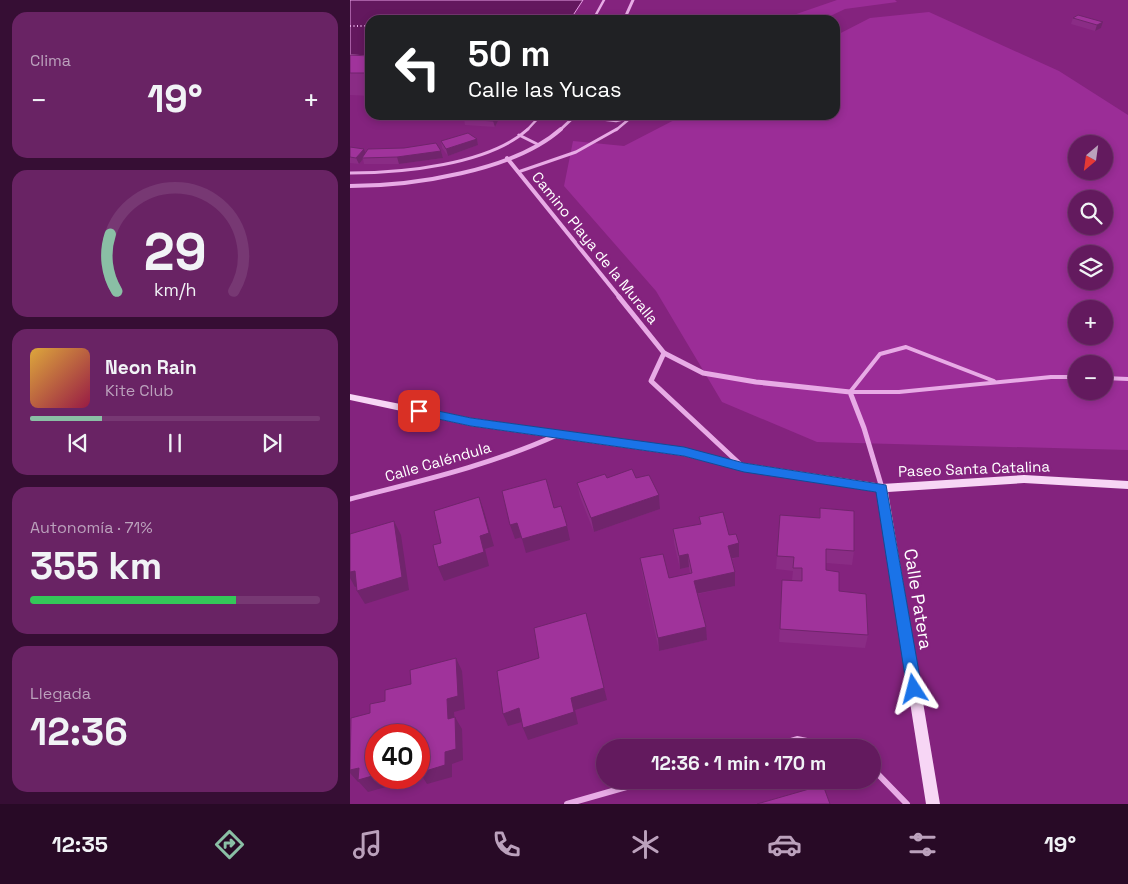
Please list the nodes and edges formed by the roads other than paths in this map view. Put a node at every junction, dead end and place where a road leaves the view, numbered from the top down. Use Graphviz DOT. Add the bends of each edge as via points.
graph roads {
  1 [pos="604,0"];
  2 [pos="633,0"];
  3 [pos="596,15"];
  4 [pos="626,15"];
  5 [pos="538,120"];
  6 [pos="570,120"];
  7 [pos="604,120"];
  8 [pos="628,120"];
  9 [pos="519,135"];
  10 [pos="537,144"];
  11 [pos="506,158"];
  12 [pos="518,172"];
  13 [pos="350,173"];
  14 [pos="350,186"];
  15 [pos="664,353"];
  16 [pos="1068,378"];
  17 [pos="1113,378"];
  18 [pos="1128,379"];
  19 [pos="995,382"];
  20 [pos="850,392"];
  21 [pos="350,397"];
  22 [pos="560,434"];
  23 [pos="744,467"];
  24 [pos="1128,485"];
  25 [pos="882,488"];
  26 [pos="350,499"];
  27 [pos="881,777"];
  28 [pos="620,789"];
  29 [pos="567,804"];
  30 [pos="907,804"];
  31 [pos="933,804"];
  1 -- 3 [label="lane"];
  2 -- 4 [label="street"];
  5 -- 9 [label="lane"];
  6 -- 10 [label="street"];
  7 -- 8 [label="lane"];
  8 -- 12 [label="lane" via="618,129 565,156"];
  9 -- 10 [label="lane"];
  9 -- 13 [label="lane" via="454,162 387,173"];
  10 -- 11 [label="street"];
  11 -- 12 [label="street, Camino Playa de la Muralla"];
  11 -- 14 [label="street" via="478,169 420,183"];
  12 -- 15 [label="street, Camino Playa de la Muralla"];
  15 -- 20 [label="street, Camino Playa de la Muralla" via="703,372 756,382"];
  15 -- 23 [label="street" via="652,381"];
  16 -- 19 [label="lane, Camino Playa de la Muralla"];
  17 -- 18 [label="lane"];
  19 -- 20 [label="lane, Camino Playa de la Muralla" via="899,392"];
  19 -- 20 [label="lane, Camino Playa de la Muralla" via="906,347 880,354"];
  20 -- 25 [label="street"];
  21 -- 22 [label="street, Paseo Santa Catalina" via="471,422"];
  22 -- 23 [label="street, Paseo Santa Catalina" via="684,452"];
  22 -- 26 [label="street, Calle Caléndula" via="533,447"];
  23 -- 25 [label="street, Paseo Santa Catalina"];
  24 -- 25 [label="street, Paseo Santa Catalina" via="1024,479"];
  25 -- 31 [label="street, Calle Patera"];
  27 -- 30 [label="street"];
  28 -- 29 [label="street"];
}
